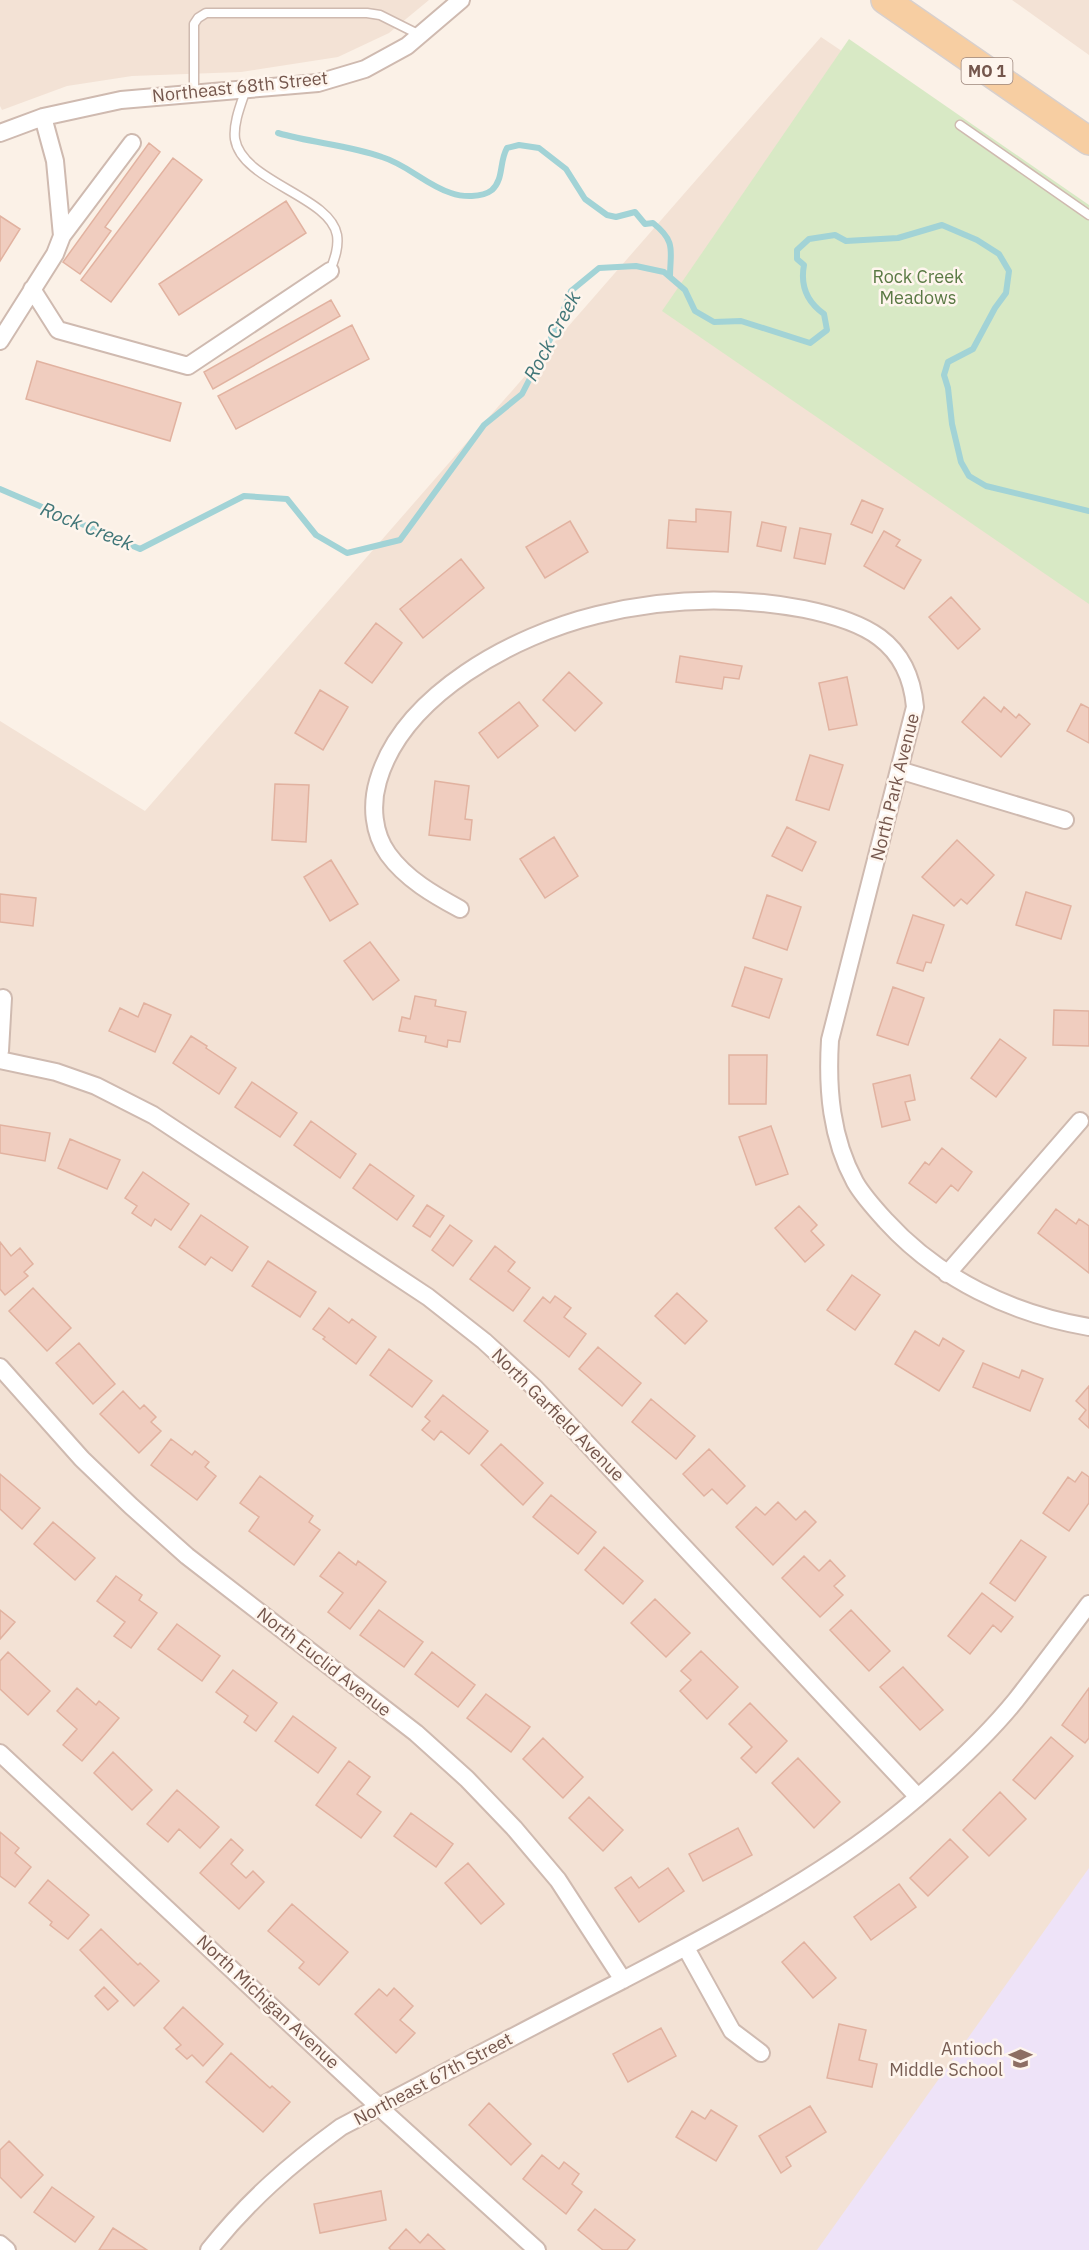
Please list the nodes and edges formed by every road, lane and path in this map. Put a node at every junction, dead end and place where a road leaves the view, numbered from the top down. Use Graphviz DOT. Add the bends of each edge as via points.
graph roads {
  1 [pos="461,0"];
  2 [pos="885,0"];
  3 [pos="420,35"];
  4 [pos="246,89"];
  5 [pos="194,93"];
  6 [pos="43,117"];
  7 [pos="960,125"];
  8 [pos="0,133"];
  9 [pos="1089,141"];
  10 [pos="132,143"];
  11 [pos="1089,214"];
  12 [pos="62,236"];
  13 [pos="330,271"];
  14 [pos="32,289"];
  15 [pos="0,340"];
  16 [pos="899,770"];
  17 [pos="1065,820"];
  18 [pos="460,909"];
  19 [pos="3,998"];
  20 [pos="0,1050"];
  21 [pos="0,1060"];
  22 [pos="1080,1121"];
  23 [pos="947,1274"];
  24 [pos="1089,1327"];
  25 [pos="2,1373"];
  26 [pos="1089,1604"];
  27 [pos="0,1753"];
  28 [pos="918,1797"];
  29 [pos="686,1948"];
  30 [pos="623,1980"];
  31 [pos="761,2053"];
  32 [pos="379,2107"];
  33 [pos="0,2244"];
  34 [pos="7,2250"];
  35 [pos="209,2250"];
  36 [pos="537,2250"];
  1 -- 3 [label="street, Northeast 68th Street"];
  2 -- 9 [label="main road, MO 1"];
  3 -- 4 [label="street, Northeast 68th Street" via="365,69 318,83"];
  3 -- 5 [label="lane" via="380,15 367,13 206,14 194,24"];
  4 -- 5 [label="street, Northeast 68th Street"];
  4 -- 13 [label="lane" via="235,140 243,158 331,222 337,235"];
  5 -- 6 [label="street, Northeast 68th Street" via="120,100"];
  6 -- 8 [label="street, Northeast 68th Street"];
  6 -- 12 [label="street" via="56,161"];
  7 -- 11 [label="lane"];
  10 -- 12 [label="street"];
  12 -- 14 [label="street"];
  13 -- 14 [label="street" via="188,366 58,330"];
  14 -- 15 [label="street"];
  16 -- 17 [label="street"];
  16 -- 18 [label="street, North Park Avenue" via="915,707 911,681 891,647 859,624 783,605 736,600 639,606 575,622 513,646 474,668 434,698 405,727 381,770 374,795 375,814 378,837 388,855 430,893"];
  16 -- 23 [label="street, North Park Avenue" via="830,1040 829,1089 842,1153 856,1183 897,1233"];
  19 -- 20 [label="street"];
  21 -- 28 [label="street, North Garfield Avenue" via="56,1072 96,1086 153,1115 380,1264 474,1333 535,1388"];
  22 -- 23 [label="street"];
  23 -- 24 [label="street, North Park Avenue" via="1004,1303"];
  25 -- 30 [label="street, North Euclid Avenue" via="81,1459 187,1556 416,1733 467,1779 558,1880"];
  26 -- 28 [label="street, Northeast 67th Street" via="1008,1708"];
  27 -- 32 [label="street, North Michigan Avenue"];
  28 -- 29 [label="street, Northeast 67th Street" via="851,1850"];
  29 -- 30 [label="street, Northeast 67th Street"];
  29 -- 31 [label="street" via="732,2031"];
  30 -- 32 [label="street, Northeast 67th Street"];
  32 -- 35 [label="street, Northeast 67th Street" via="341,2127 296,2159 256,2196"];
  32 -- 36 [label="street, North Michigan Avenue"];
  33 -- 34 [label="street"];
}
